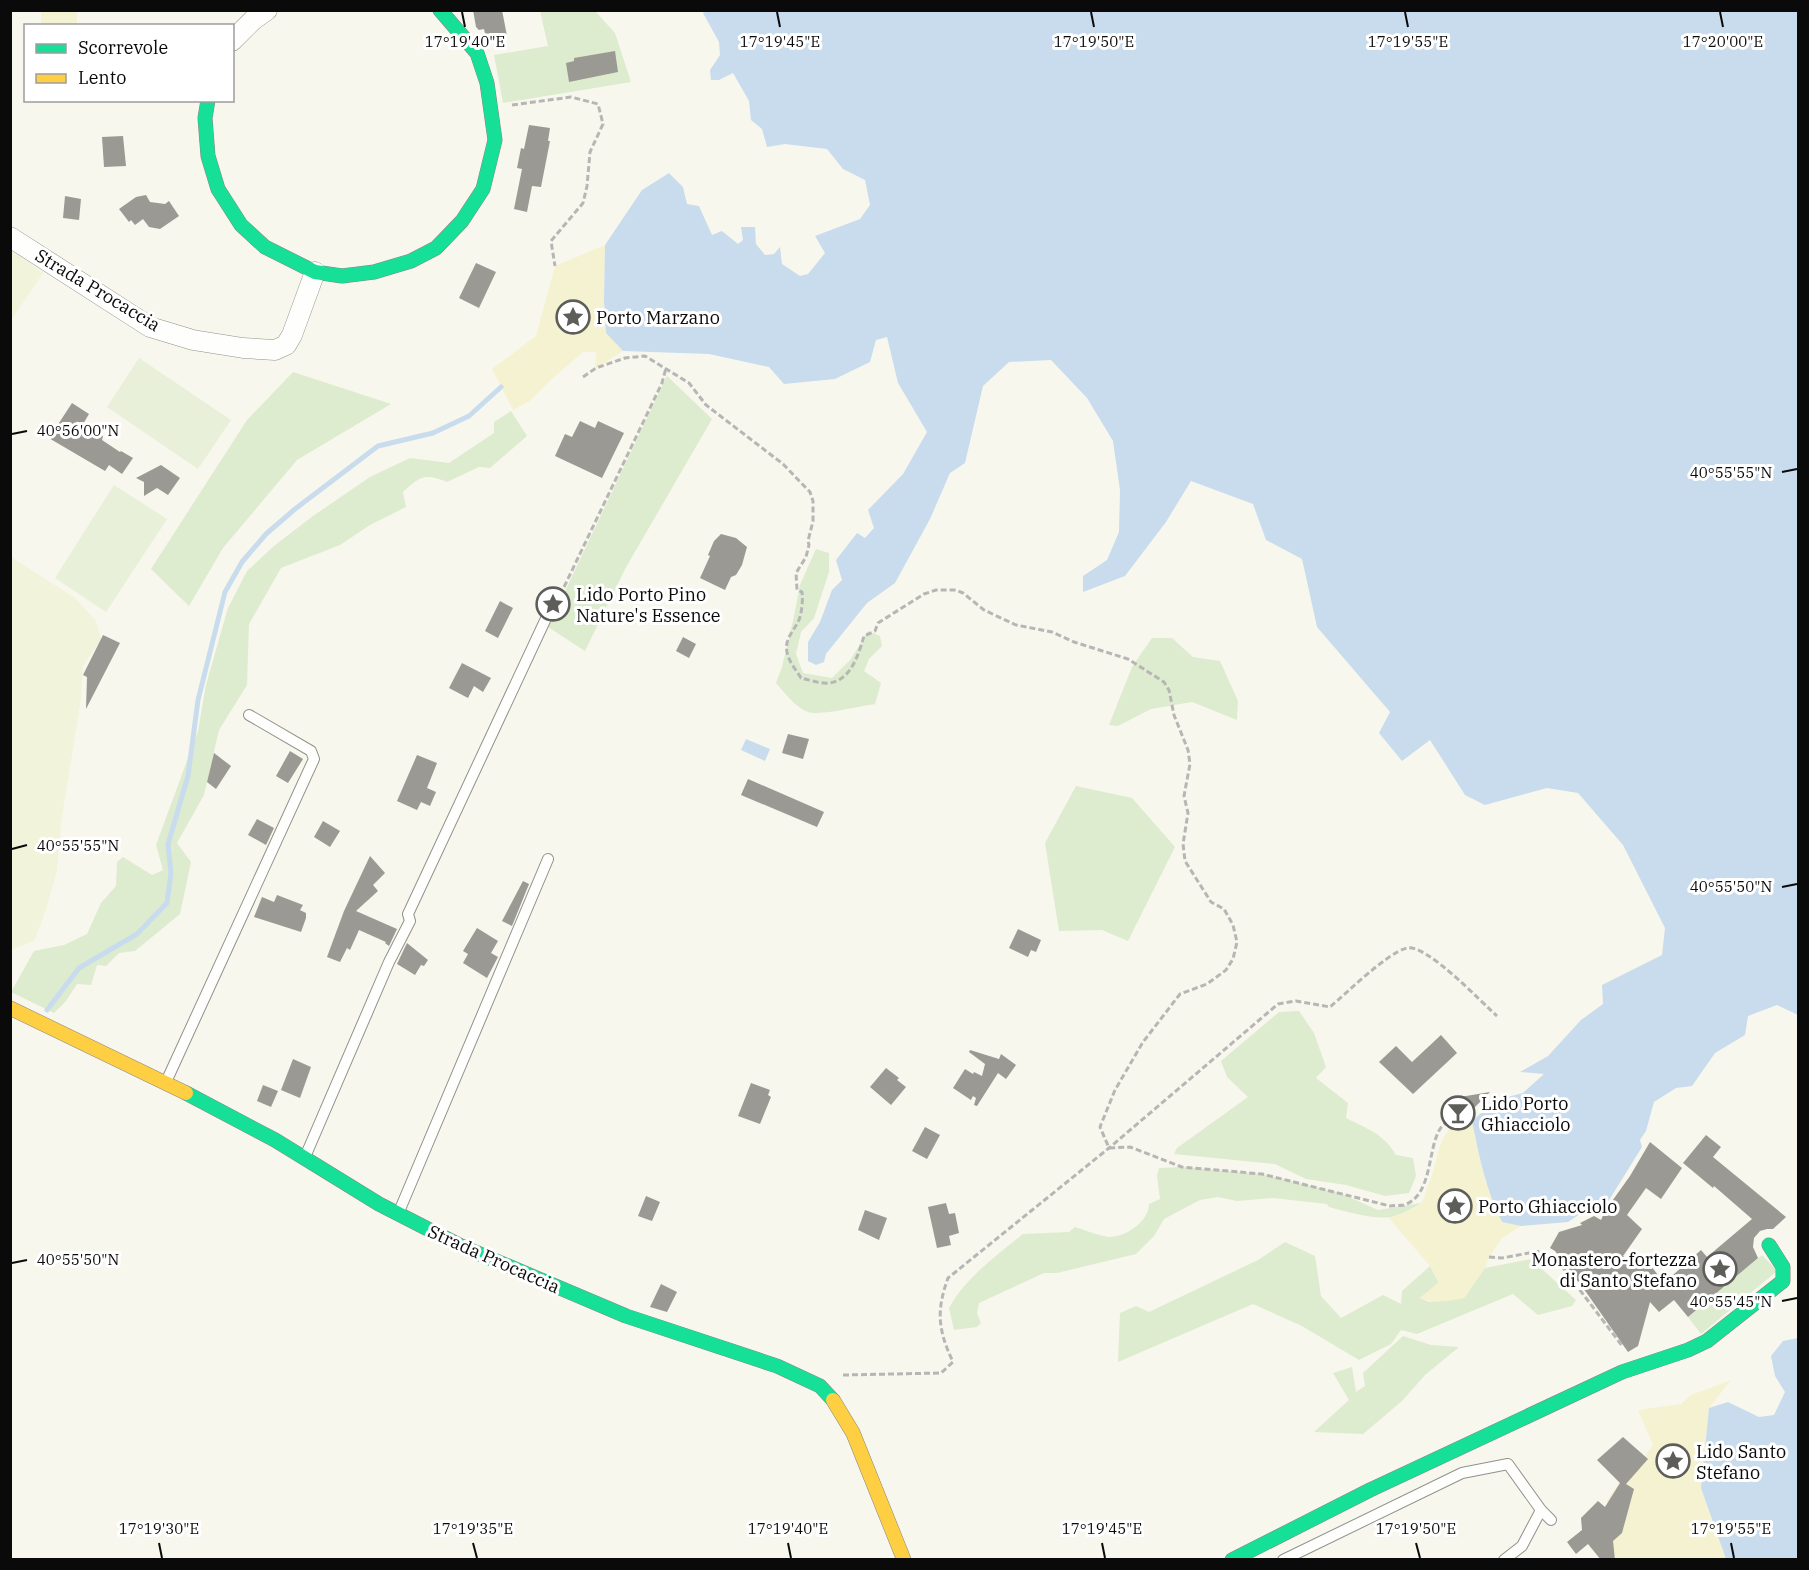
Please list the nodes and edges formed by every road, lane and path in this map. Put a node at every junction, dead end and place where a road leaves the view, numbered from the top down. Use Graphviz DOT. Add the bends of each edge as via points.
graph roads {
  1 [pos="267,10"];
  2 [pos="440,10"];
  3 [pos="234,39"];
  4 [pos="208,102"];
  5 [pos="492,109"];
  6 [pos="10,237"];
  7 [pos="555,266"];
  8 [pos="315,272"];
  9 [pos="666,368"];
  10 [pos="582,377"];
  11 [pos="556,597"];
  12 [pos="249,715"];
  13 [pos="548,859"];
  14 [pos="10,1008"];
  15 [pos="1497,1017"];
  16 [pos="166,1082"];
  17 [pos="1458,1113"];
  18 [pos="1109,1148"];
  19 [pos="305,1158"];
  20 [pos="398,1214"];
  21 [pos="1769,1245"];
  22 [pos="1489,1257"];
  23 [pos="1622,1372"];
  24 [pos="820,1386"];
  25 [pos="1541,1510"];
  26 [pos="1551,1520"];
  27 [pos="1300,1525"];
  28 [pos="1297,1557"];
  29 [pos="904,1560"];
  30 [pos="1232,1560"];
  31 [pos="1283,1560"];
  32 [pos="1504,1560"];
  1 -- 3 [label="street"];
  2 -- 5 [label="street" via="477,53"];
  4 -- 8 [label="street" via="208,156 218,189 240,225 265,247"];
  5 -- 7 [label="path" via="571,97 598,104 603,124 590,152 587,186 582,202 551,241"];
  5 -- 8 [label="street" via="495,140 483,189 462,221 436,248 411,261 374,272 342,276"];
  6 -- 8 [label="street, Strada Procaccia" via="150,327 193,340 243,348 275,350 286,345"];
  9 -- 10 [label="path" via="645,356 625,358"];
  9 -- 11 [label="path" via="561,594"];
  9 -- 18 [label="path" via="689,383 706,405 783,464 810,492 813,521 809,545 796,573 797,590 802,592 801,612 787,644 801,678 831,683 841,678 854,665 864,636 875,631 878,623 924,594 956,590 984,610 1016,625 1052,632 1128,659 1164,682 1169,690 1190,764 1184,796 1188,813 1183,844 1185,861 1211,902 1224,909 1237,942 1226,970 1208,984 1180,994 1143,1042 1100,1127"];
  11 -- 19 [label="lane" via="408,914 410,921"];
  12 -- 16 [label="lane" via="311,751 314,759"];
  13 -- 20 [label="lane"];
  14 -- 16 [label="street, Strada Procaccia"];
  15 -- 18 [label="path" via="1426,952 1409,947 1393,954 1330,1007 1296,1001 1278,1004"];
  16 -- 19 [label="street, Strada Procaccia"];
  17 -- 18 [label="path" via="1440,1128 1427,1178 1405,1205 1390,1206 1262,1174 1182,1167 1130,1147"];
  18 -- 24 [label="path" via="948,1278 940,1310 942,1339 953,1362 941,1372 850,1374 833,1377"];
  19 -- 20 [label="street, Strada Procaccia"];
  20 -- 24 [label="street, Strada Procaccia" via="461,1246 626,1316 777,1366"];
  21 -- 23 [label="street" via="1786,1273 1783,1281 1707,1341"];
  22 -- 23 [label="path" via="1540,1251 1561,1265 1629,1355"];
  23 -- 27 [label="street"];
  24 -- 29 [label="street, Strada Procaccia" via="831,1396 853,1433"];
  25 -- 26 [label="lane"];
  25 -- 28 [label="lane" via="1508,1464 1462,1473"];
  25 -- 32 [label="lane" via="1522,1546"];
  27 -- 28 [label="lane"];
  27 -- 30 [label="street"];
  28 -- 31 [label="lane"];
}
